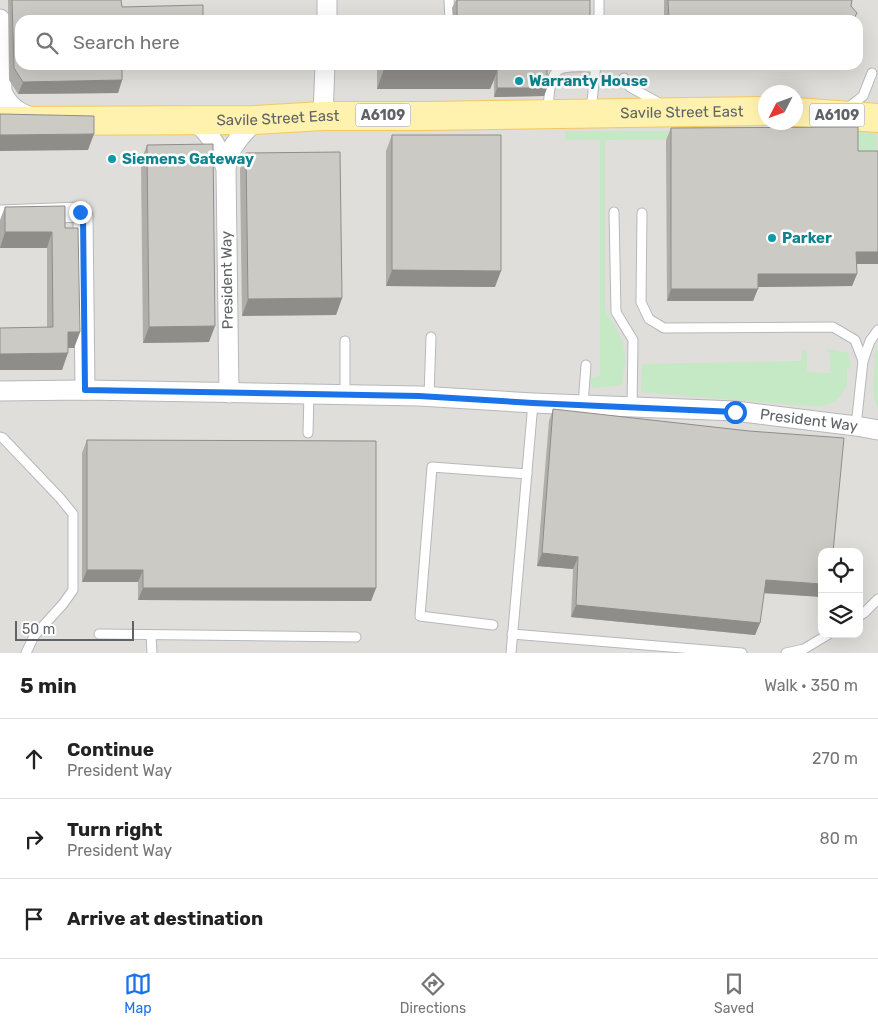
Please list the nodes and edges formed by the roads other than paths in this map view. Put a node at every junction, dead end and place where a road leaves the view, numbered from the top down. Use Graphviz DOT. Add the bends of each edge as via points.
graph roads {
  1 [pos="327,0"];
  2 [pos="449,0"];
  3 [pos="599,0"];
  4 [pos="327,15"];
  5 [pos="450,15"];
  6 [pos="599,15"];
  7 [pos="0,19"];
  8 [pos="325,70"];
  9 [pos="560,70"];
  10 [pos="595,70"];
  11 [pos="872,73"];
  12 [pos="624,78"];
  13 [pos="758,111"];
  14 [pos="674,112"];
  15 [pos="803,112"];
  16 [pos="590,113"];
  17 [pos="547,114"];
  18 [pos="840,115"];
  19 [pos="324,116"];
  20 [pos="878,118"];
  21 [pos="0,120"];
  22 [pos="40,120"];
  23 [pos="194,120"];
  24 [pos="254,120"];
  25 [pos="226,168"];
  26 [pos="614,212"];
  27 [pos="642,213"];
  28 [pos="0,215"];
  29 [pos="878,330"];
  30 [pos="431,337"];
  31 [pos="345,341"];
  32 [pos="863,361"];
  33 [pos="586,365"];
  34 [pos="0,390"];
  35 [pos="85,390"];
  36 [pos="229,393"];
  37 [pos="309,394"];
  38 [pos="346,395"];
  39 [pos="429,396"];
  40 [pos="533,403"];
  41 [pos="583,405"];
  42 [pos="632,407"];
  43 [pos="856,426"];
  44 [pos="878,430"];
  45 [pos="308,433"];
  46 [pos="0,437"];
  47 [pos="527,474"];
  48 [pos="878,599"];
  49 [pos="863,614"];
  50 [pos="493,625"];
  51 [pos="99,634"];
  52 [pos="512,634"];
  53 [pos="151,635"];
  54 [pos="356,637"];
  55 [pos="822,638"];
  56 [pos="26,653"];
  57 [pos="152,653"];
  58 [pos="510,653"];
  59 [pos="742,653"];
  60 [pos="786,653"];
  1 -- 4 [label="street"];
  2 -- 5 [label="lane"];
  3 -- 6 [label="lane"];
  7 -- 22 [label="street" via="2,92 13,107"];
  8 -- 19 [label="street"];
  9 -- 17 [label="lane" via="551,83"];
  10 -- 16 [label="lane"];
  11 -- 18 [label="lane" via="863,96"];
  12 -- 14 [label="lane" via="630,87"];
  13 -- 14 [label="main road, Savile Street East / A6109"];
  14 -- 16 [label="main road, Savile Street East / A6109"];
  15 -- 18 [label="main road, A6109"];
  16 -- 17 [label="main road, Savile Street East / A6109"];
  17 -- 19 [label="main road, Savile Street East / A6109"];
  18 -- 20 [label="main road, A6109"];
  19 -- 24 [label="main road, Savile Street East / A6109"];
  21 -- 22 [label="main road, Savile Street East / A6109"];
  22 -- 23 [label="main road, Savile Street East / A6109"];
  23 -- 24 [label="main road, Savile Street East / A6109"];
  23 -- 25 [label="street, President Way" via="217,146"];
  24 -- 25 [label="street, President Way" via="230,151"];
  25 -- 36 [label="street, President Way"];
  26 -- 42 [label="lane" via="616,312 633,340"];
  27 -- 32 [label="lane" via="640,302 649,319 664,328 833,327 855,340"];
  28 -- 35 [label="street" via="80,212 83,216"];
  29 -- 32 [label="lane" via="870,340"];
  30 -- 39 [label="lane"];
  31 -- 38 [label="lane"];
  32 -- 43 [label="lane"];
  33 -- 41 [label="lane"];
  34 -- 35 [label="street, President Way"];
  35 -- 36 [label="street, President Way"];
  36 -- 37 [label="street, President Way"];
  37 -- 38 [label="street, President Way"];
  37 -- 45 [label="lane"];
  38 -- 39 [label="street, President Way"];
  39 -- 40 [label="street, President Way"];
  40 -- 41 [label="street, President Way"];
  40 -- 47 [label="lane"];
  41 -- 42 [label="street, President Way"];
  42 -- 43 [label="street, President Way" via="735,412"];
  43 -- 44 [label="street, President Way"];
  46 -- 56 [label="lane" via="73,514 73,590 34,636"];
  47 -- 50 [label="lane" via="432,467 420,616"];
  47 -- 52 [label="lane"];
  48 -- 49 [label="lane"];
  51 -- 53 [label="lane"];
  52 -- 58 [label="lane"];
  52 -- 59 [label="lane"];
  53 -- 54 [label="lane"];
  53 -- 57 [label="lane"];
  55 -- 60 [label="lane" via="804,649"];
}
